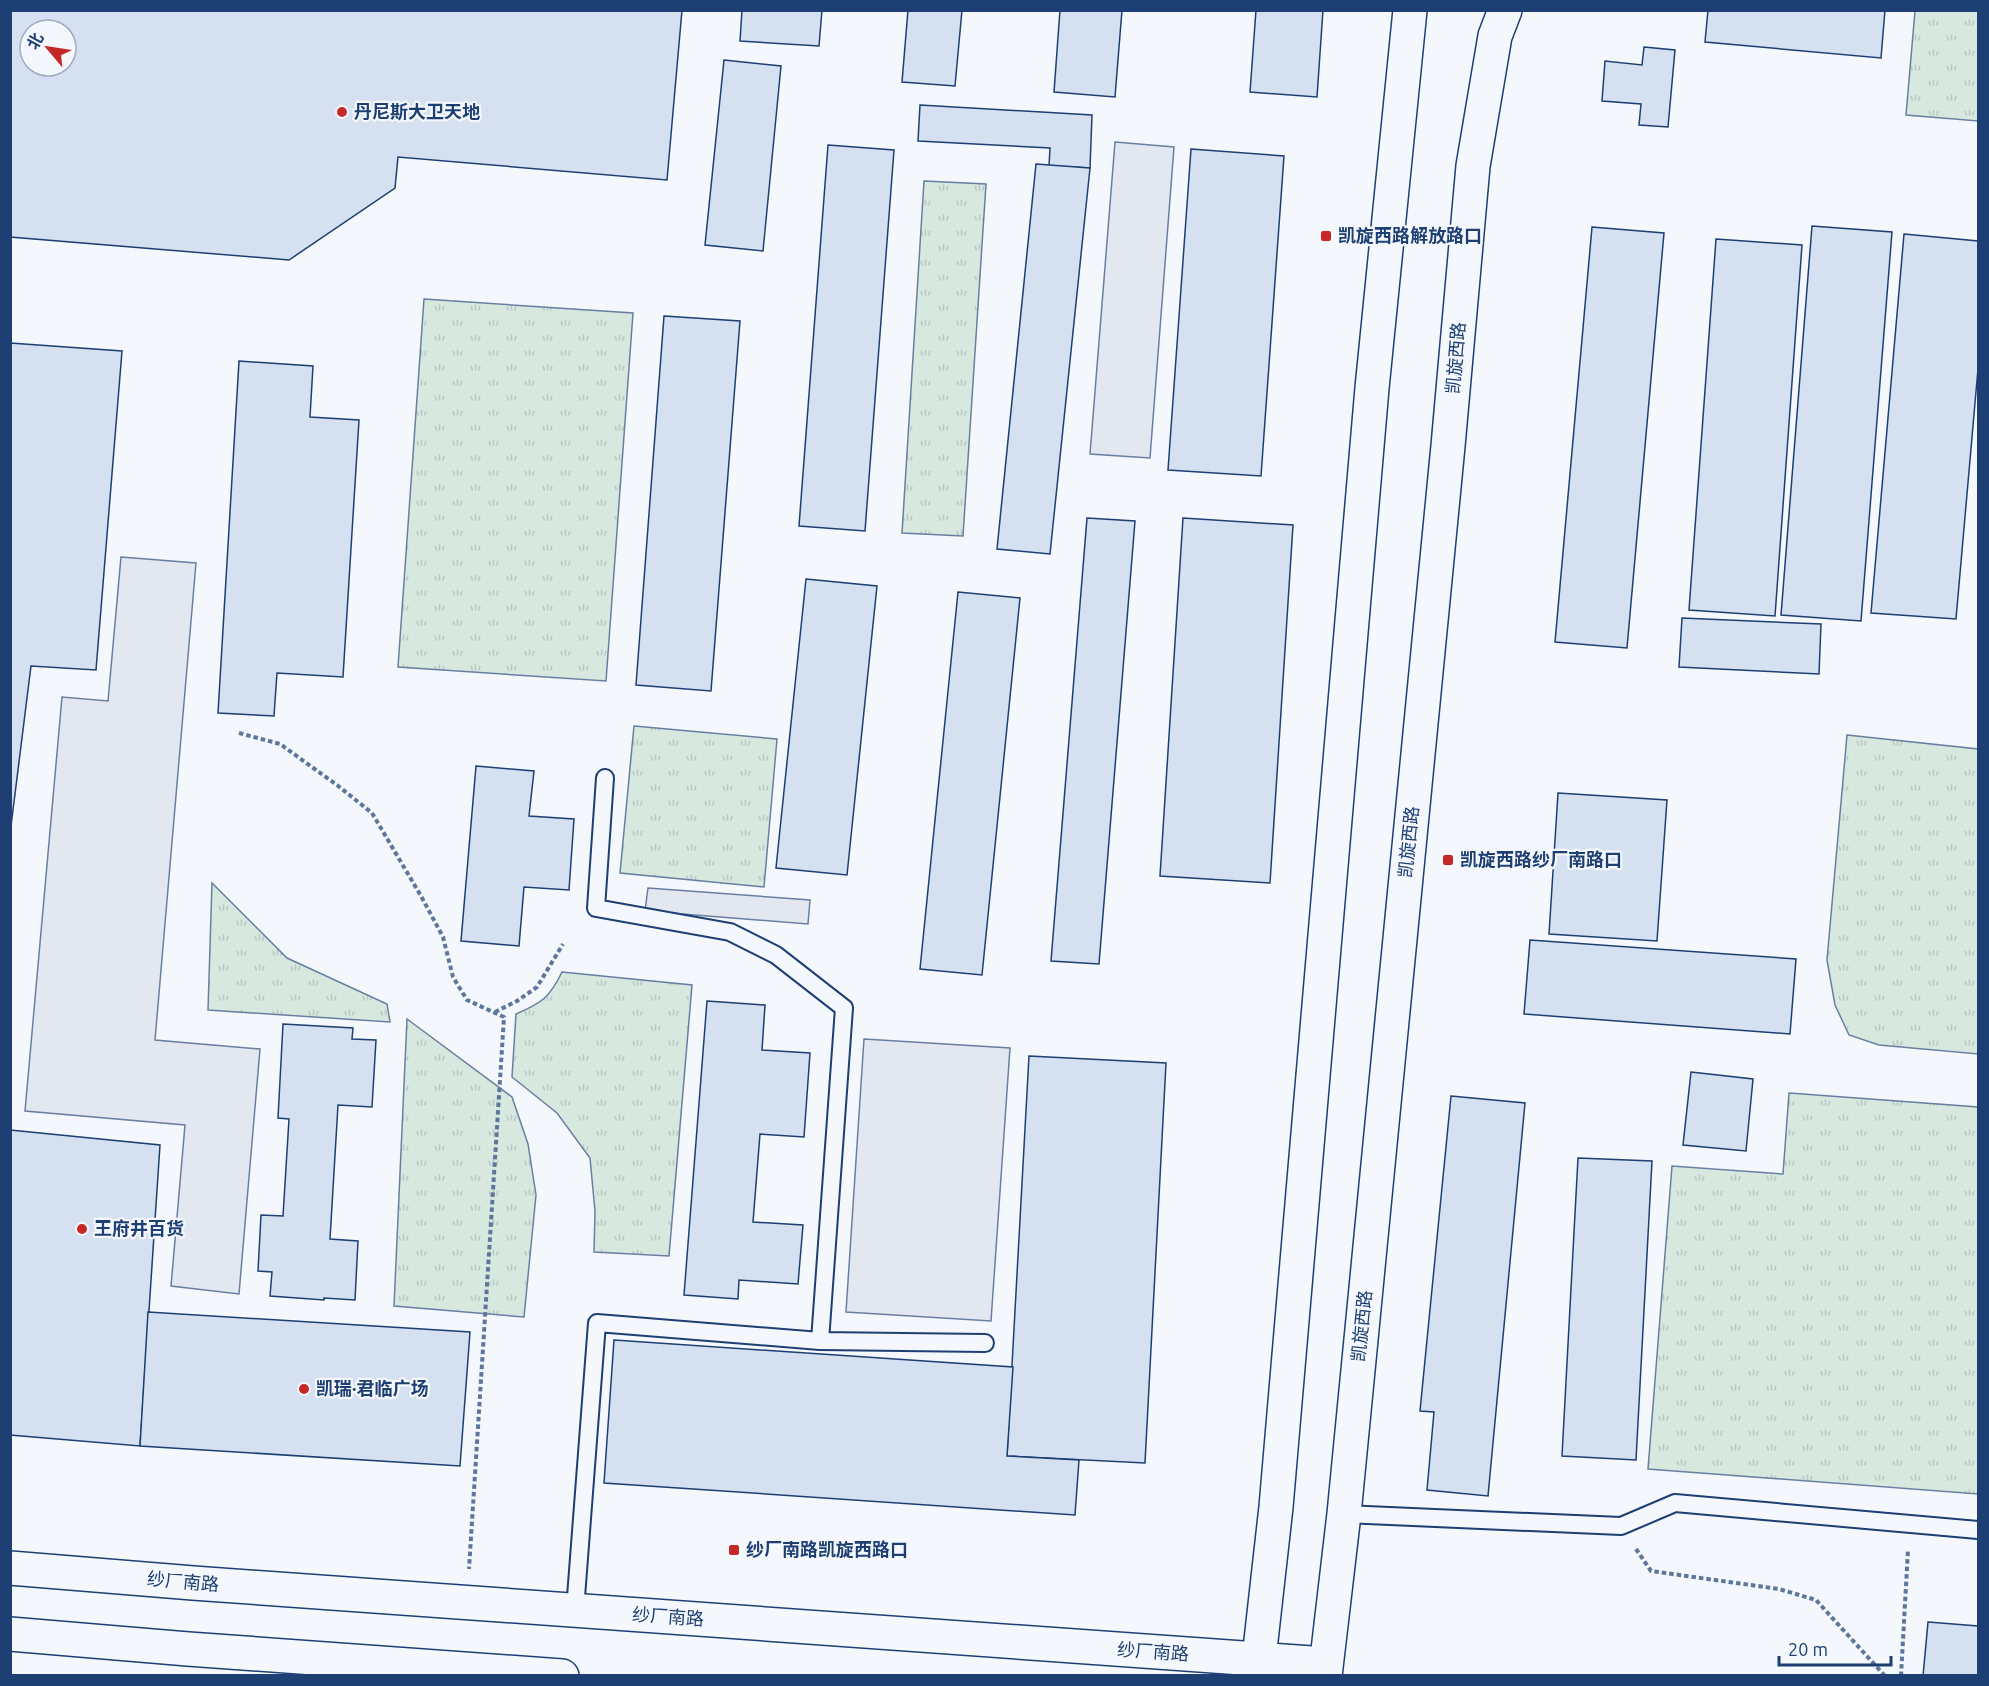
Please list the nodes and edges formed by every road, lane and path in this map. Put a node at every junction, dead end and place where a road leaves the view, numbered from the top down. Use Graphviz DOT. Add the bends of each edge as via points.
graph roads {
  1 [pos="1410,10"];
  2 [pos="1504,10"];
  3 [pos="239,733"];
  4 [pos="605,778"];
  5 [pos="562,944"];
  6 [pos="494,1013"];
  7 [pos="820,1341"];
  8 [pos="985,1343"];
  9 [pos="1344,1514"];
  10 [pos="1909,1524"];
  11 [pos="1621,1526"];
  12 [pos="1978,1530"];
  13 [pos="10,1568"];
  14 [pos="467,1602"];
  15 [pos="575,1610"];
  16 [pos="10,1634"];
  17 [pos="1258,1667"];
  18 [pos="1326,1670"];
  19 [pos="562,1676"];
  20 [pos="1885,1676"];
  21 [pos="1901,1676"];
  1 -- 17 [label="main road" via="1372,388 1276,1507"];
  2 -- 9 [label="main road, 凯旋西路" via="1495,36 1473,166"];
  3 -- 6 [label="path" via="280,744 372,813 443,937 453,977 467,1000"];
  4 -- 7 [label="lane" via="596,908 730,932 776,955 844,1008"];
  5 -- 6 [label="path" via="537,987"];
  6 -- 14 [label="path" via="504,1017"];
  7 -- 8 [label="lane"];
  7 -- 15 [label="lane" via="597,1323"];
  9 -- 11 [label="lane"];
  9 -- 18 [label="main road, 凯旋西路"];
  10 -- 11 [label="lane" via="1674,1503"];
  10 -- 12 [label="lane"];
  10 -- 21 [label="path"];
  11 -- 20 [label="path" via="1651,1571 1779,1590 1816,1600"];
  13 -- 14 [label="main road, 纱厂南路"];
  14 -- 15 [label="main road, 纱厂南路"];
  15 -- 17 [label="main road, 纱厂南路"];
  16 -- 19 [label="main road"];
  17 -- 18 [label="main road, 纱厂南路"];
}
